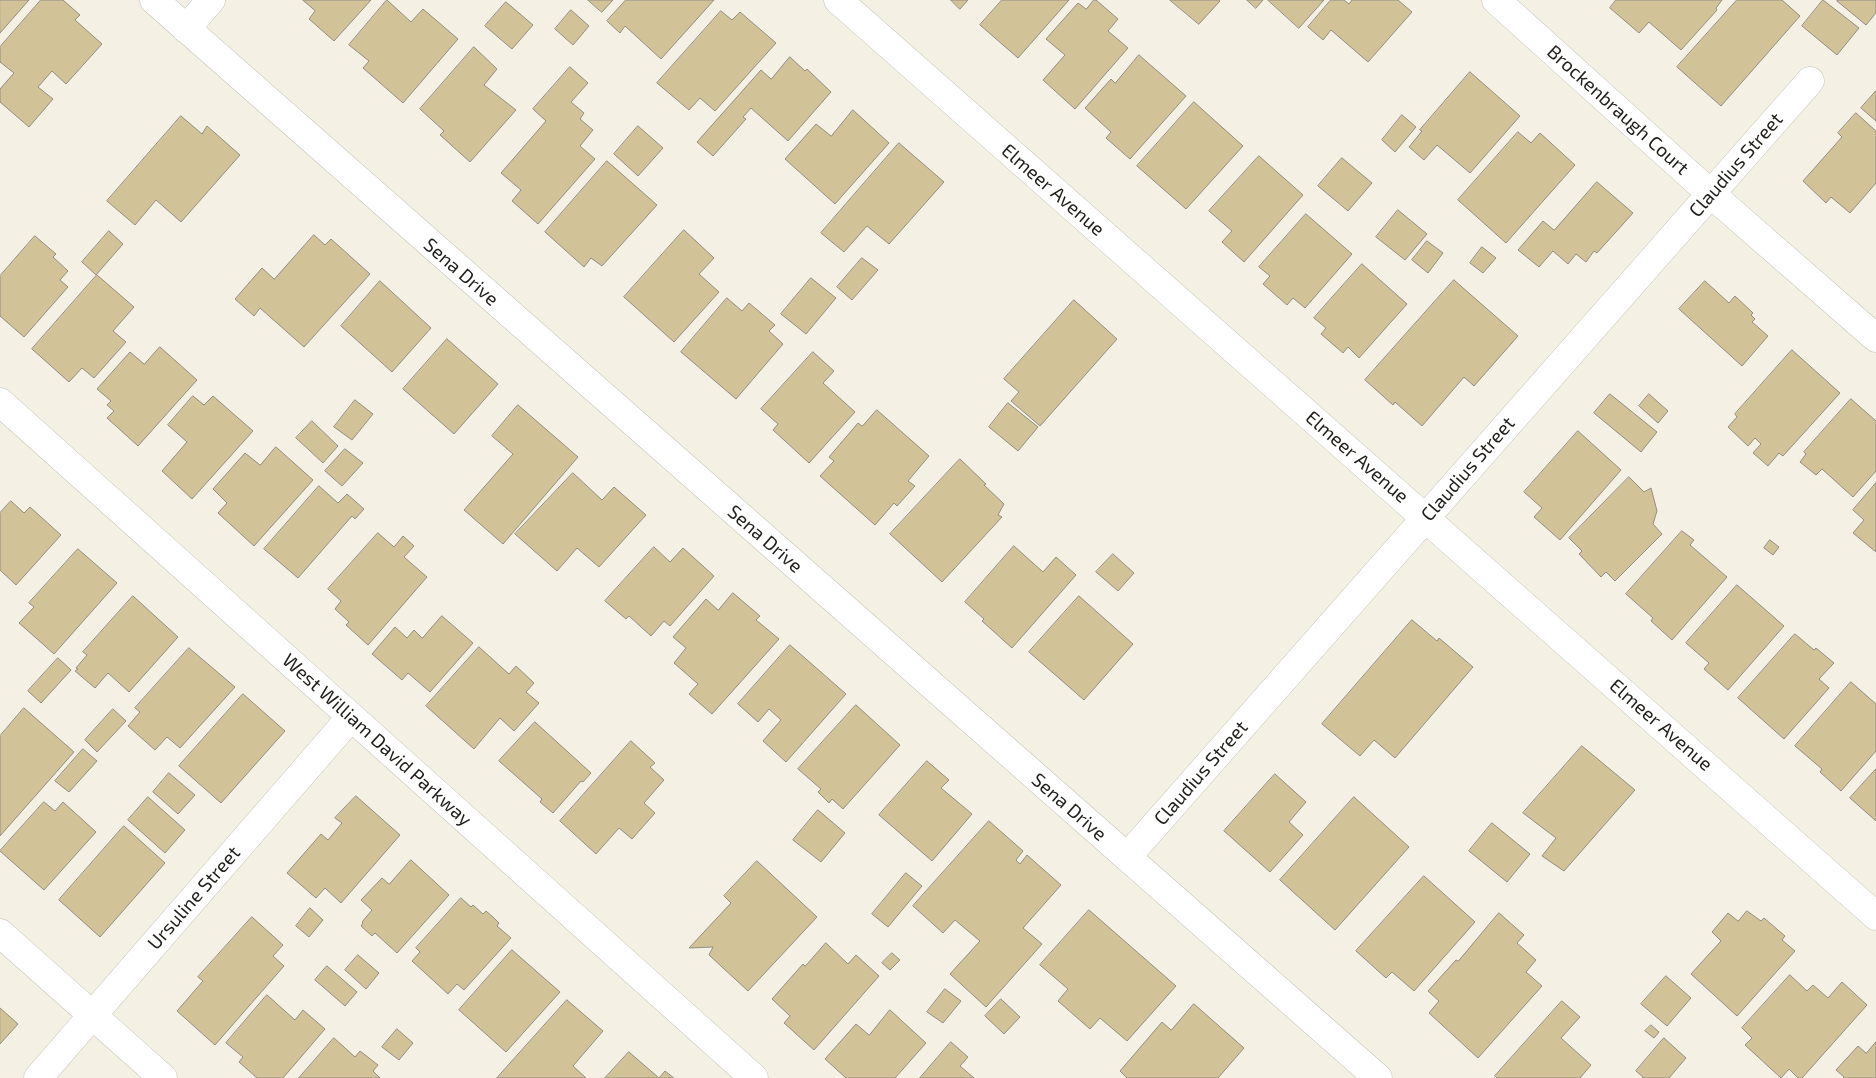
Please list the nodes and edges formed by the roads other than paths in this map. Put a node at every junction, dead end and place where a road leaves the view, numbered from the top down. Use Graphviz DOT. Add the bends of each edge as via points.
graph roads {
  1 [pos="154,0"];
  2 [pos="211,0"];
  3 [pos="838,0"];
  4 [pos="1496,0"];
  5 [pos="186,29"];
  6 [pos="1810,81"];
  7 [pos="1711,194"];
  8 [pos="1876,338"];
  9 [pos="0,402"];
  10 [pos="1426,518"];
  11 [pos="351,717"];
  12 [pos="1127,857"];
  13 [pos="1876,916"];
  14 [pos="0,933"];
  15 [pos="92,1015"];
  16 [pos="38,1078"];
  17 [pos="163,1078"];
  18 [pos="754,1078"];
  19 [pos="1378,1078"];
  1 -- 5 [label="street, Sena Drive"];
  2 -- 5 [label="street"];
  3 -- 10 [label="street, Elmeer Avenue"];
  4 -- 7 [label="street, Brockenbraugh Court"];
  5 -- 12 [label="street, Sena Drive"];
  6 -- 7 [label="street, Claudius Street"];
  7 -- 8 [label="street, Brockenbraugh Court"];
  7 -- 10 [label="street, Claudius Street"];
  9 -- 11 [label="street, West William David Parkway"];
  10 -- 12 [label="street, Claudius Street"];
  10 -- 13 [label="street, Elmeer Avenue"];
  11 -- 15 [label="street, Ursuline Street"];
  11 -- 18 [label="street, West William David Parkway"];
  12 -- 19 [label="street, Sena Drive"];
  14 -- 15 [label="street"];
  15 -- 16 [label="street, Ursuline Street"];
  15 -- 17 [label="street"];
}
